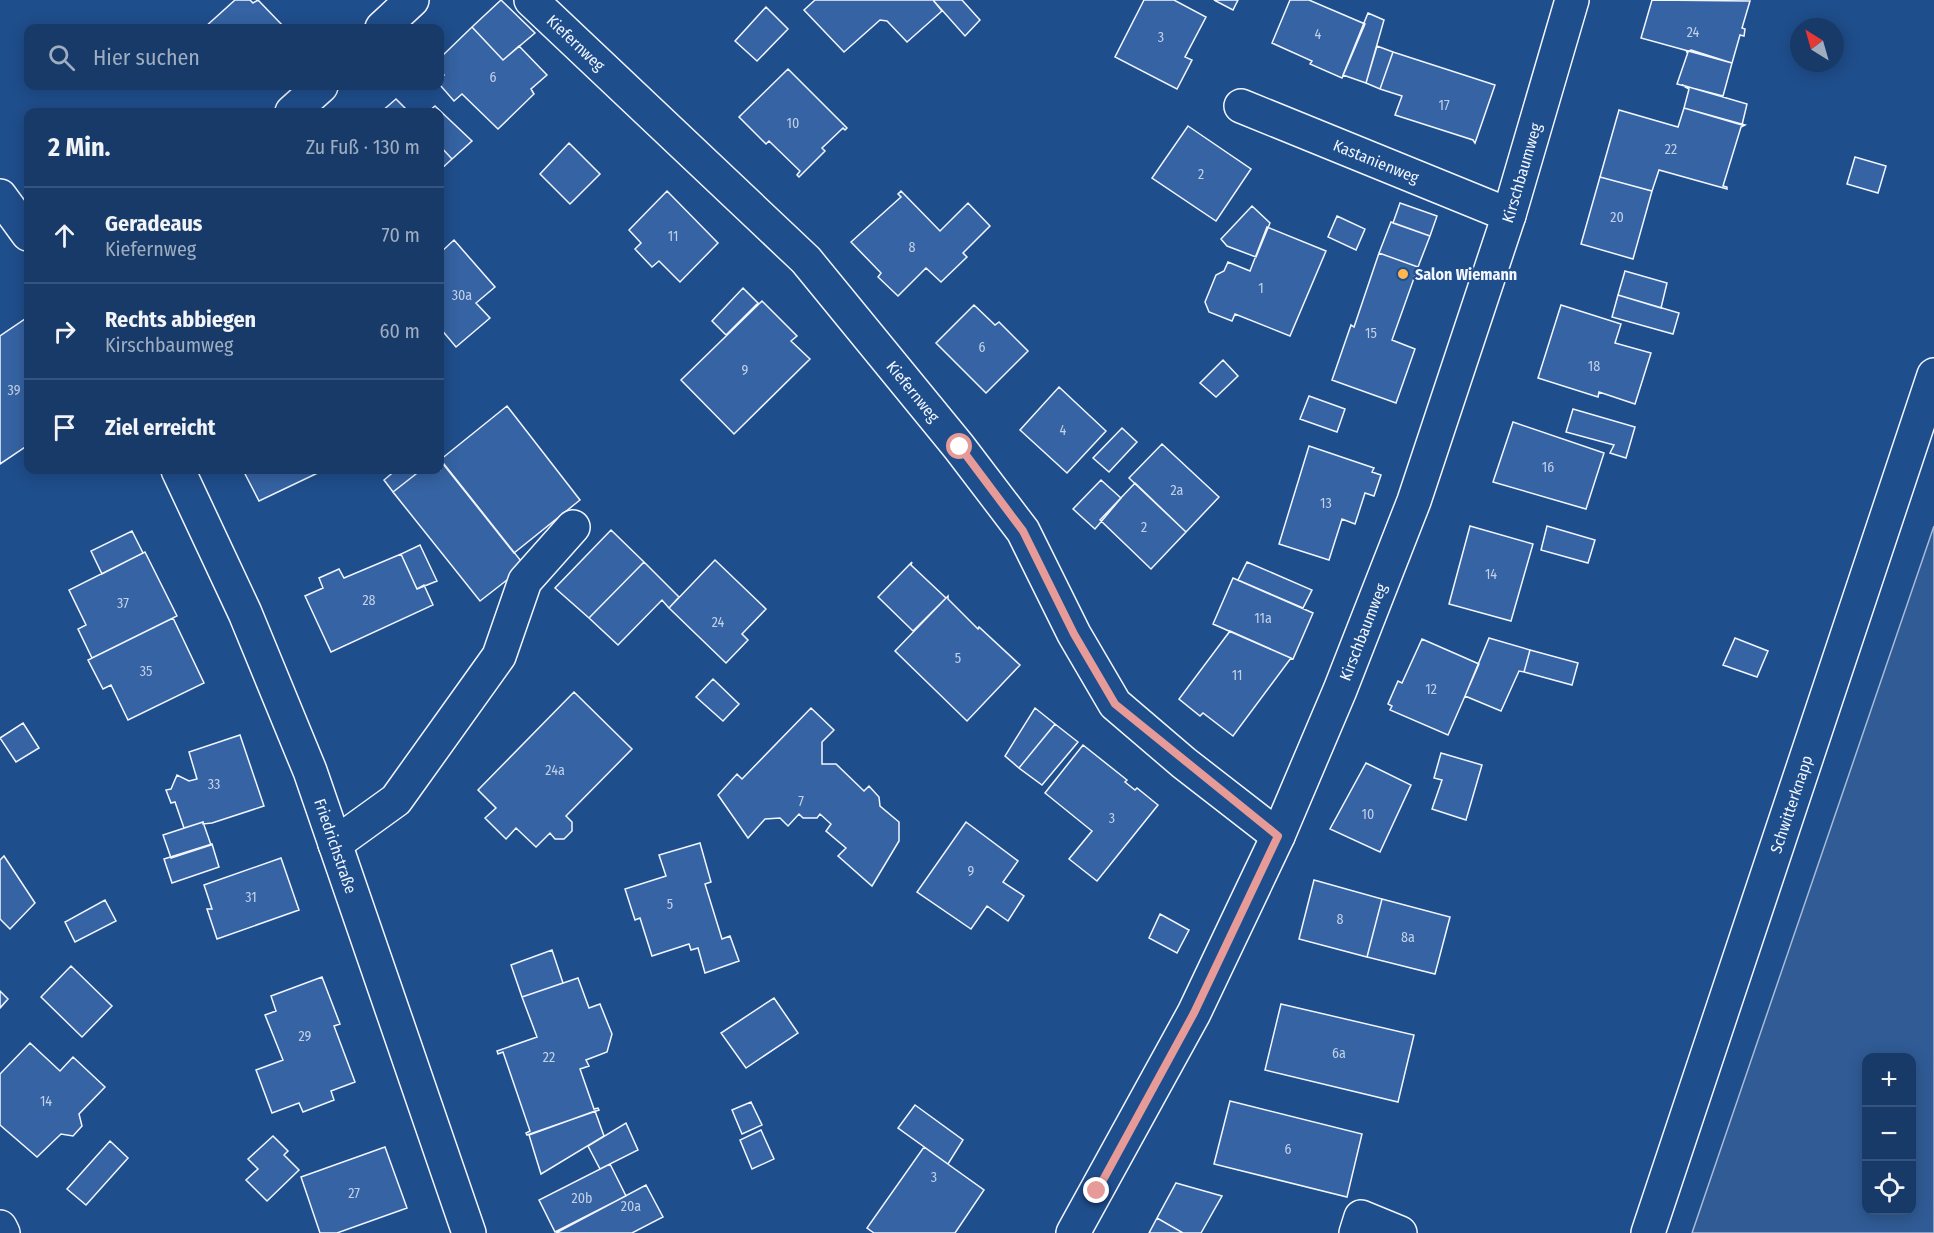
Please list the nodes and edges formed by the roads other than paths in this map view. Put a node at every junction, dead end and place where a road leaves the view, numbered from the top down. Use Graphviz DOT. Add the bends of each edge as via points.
graph roads {
  1 [pos="412,0"];
  2 [pos="531,0"];
  3 [pos="1572,0"];
  4 [pos="386,24"];
  5 [pos="317,90"];
  6 [pos="1241,106"];
  7 [pos="296,108"];
  8 [pos="0,196"];
  9 [pos="1509,215"];
  10 [pos="24,229"];
  11 [pos="1934,375"];
  12 [pos="180,474"];
  13 [pos="573,527"];
  14 [pos="1278,836"];
  15 [pos="335,844"];
  16 [pos="0,1227"];
  17 [pos="3,1233"];
  18 [pos="470,1233"];
  19 [pos="1073,1233"];
  20 [pos="1356,1233"];
  21 [pos="1400,1233"];
  22 [pos="1648,1233"];
  1 -- 4 [label="street"];
  2 -- 14 [label="street, Kiefernweg" via="806,260 960,447 1023,531 1074,634 1115,704"];
  3 -- 9 [label="street, Kirschbaumweg"];
  5 -- 7 [label="street"];
  6 -- 9 [label="street, Kastanienweg"];
  8 -- 10 [label="street"];
  9 -- 14 [label="street, Kirschbaumweg" via="1414,501"];
  11 -- 22 [label="street, Schwitterknapp"];
  12 -- 15 [label="street, Friedrichstraße" via="245,613 310,771"];
  13 -- 15 [label="street" via="525,581 498,656 396,800"];
  14 -- 19 [label="street, Kirschbaumweg" via="1194,1013"];
  15 -- 18 [label="street, Friedrichstraße"];
  16 -- 17 [label="street"];
  20 -- 21 [label="street" via="1361,1217"];
}
